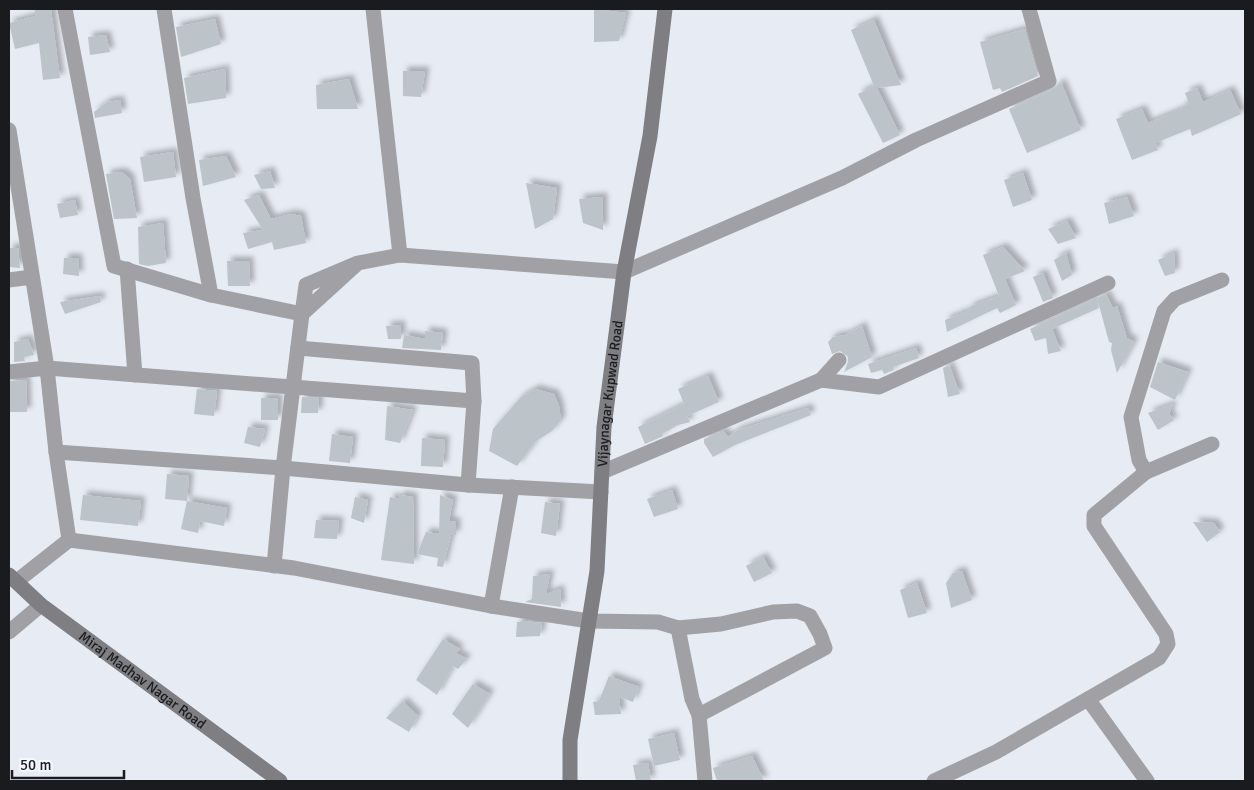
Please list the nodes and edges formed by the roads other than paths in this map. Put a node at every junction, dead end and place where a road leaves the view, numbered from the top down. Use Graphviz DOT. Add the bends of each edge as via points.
graph roads {
  1 [pos="64,9"];
  2 [pos="164,9"];
  3 [pos="372,9"];
  4 [pos="665,9"];
  5 [pos="1029,9"];
  6 [pos="9,130"];
  7 [pos="400,255"];
  8 [pos="127,269"];
  9 [pos="624,272"];
  10 [pos="32,277"];
  11 [pos="9,280"];
  12 [pos="1222,280"];
  13 [pos="1108,283"];
  14 [pos="212,294"];
  15 [pos="302,314"];
  16 [pos="298,348"];
  17 [pos="839,360"];
  18 [pos="47,368"];
  19 [pos="9,372"];
  20 [pos="135,375"];
  21 [pos="821,380"];
  22 [pos="292,386"];
  23 [pos="474,401"];
  24 [pos="1212,444"];
  25 [pos="56,452"];
  26 [pos="283,468"];
  27 [pos="602,472"];
  28 [pos="1146,472"];
  29 [pos="468,485"];
  30 [pos="512,487"];
  31 [pos="601,492"];
  32 [pos="69,540"];
  33 [pos="274,566"];
  34 [pos="13,578"];
  35 [pos="41,605"];
  36 [pos="491,606"];
  37 [pos="589,621"];
  38 [pos="678,628"];
  39 [pos="9,632"];
  40 [pos="1088,699"];
  41 [pos="699,716"];
  42 [pos="280,781"];
  43 [pos="570,781"];
  44 [pos="705,781"];
  45 [pos="934,781"];
  46 [pos="1147,781"];
  1 -- 8 [label="street" via="114,266"];
  2 -- 14 [label="street" via="193,198"];
  3 -- 7 [label="street"];
  4 -- 9 [label="street, Vijaynagar Kupwad Road" via="650,136"];
  5 -- 9 [label="street" via="1049,81 925,136 842,178"];
  6 -- 10 [label="street"];
  7 -- 9 [label="street"];
  7 -- 15 [label="street" via="358,263 306,285"];
  8 -- 14 [label="street"];
  8 -- 20 [label="street"];
  9 -- 27 [label="street, Vijaynagar Kupwad Road" via="604,427"];
  10 -- 11 [label="street"];
  10 -- 18 [label="street"];
  12 -- 28 [label="street" via="1175,299 1164,311 1131,417 1139,460"];
  13 -- 21 [label="street" via="879,387"];
  14 -- 15 [label="street"];
  15 -- 16 [label="street"];
  16 -- 22 [label="street"];
  16 -- 23 [label="street" via="472,363"];
  17 -- 21 [label="street"];
  18 -- 19 [label="street"];
  18 -- 20 [label="street"];
  18 -- 25 [label="street"];
  20 -- 22 [label="street"];
  21 -- 27 [label="street"];
  22 -- 23 [label="street"];
  22 -- 26 [label="street"];
  23 -- 29 [label="street"];
  24 -- 28 [label="street"];
  25 -- 26 [label="street"];
  25 -- 32 [label="street"];
  26 -- 29 [label="street"];
  26 -- 33 [label="street"];
  27 -- 31 [label="street, Vijaynagar Kupwad Road"];
  28 -- 40 [label="street" via="1094,515 1094,526 1166,634 1168,644 1159,658"];
  29 -- 30 [label="street"];
  30 -- 31 [label="street"];
  30 -- 36 [label="street"];
  31 -- 37 [label="street, Vijaynagar Kupwad Road"];
  32 -- 33 [label="street"];
  32 -- 34 [label="street"];
  33 -- 36 [label="street"];
  34 -- 35 [label="street, Miraj Madhav Nagar Road"];
  35 -- 39 [label="street"];
  35 -- 42 [label="street, Miraj Madhav Nagar Road"];
  36 -- 37 [label="street"];
  37 -- 38 [label="street" via="658,622"];
  37 -- 43 [label="street, Vijaynagar Kupwad Road" via="570,740"];
  38 -- 41 [label="street" via="692,699"];
  38 -- 41 [label="street" via="797,611 810,616 825,648"];
  40 -- 45 [label="street" via="996,752"];
  40 -- 46 [label="street"];
  41 -- 44 [label="street"];
}
